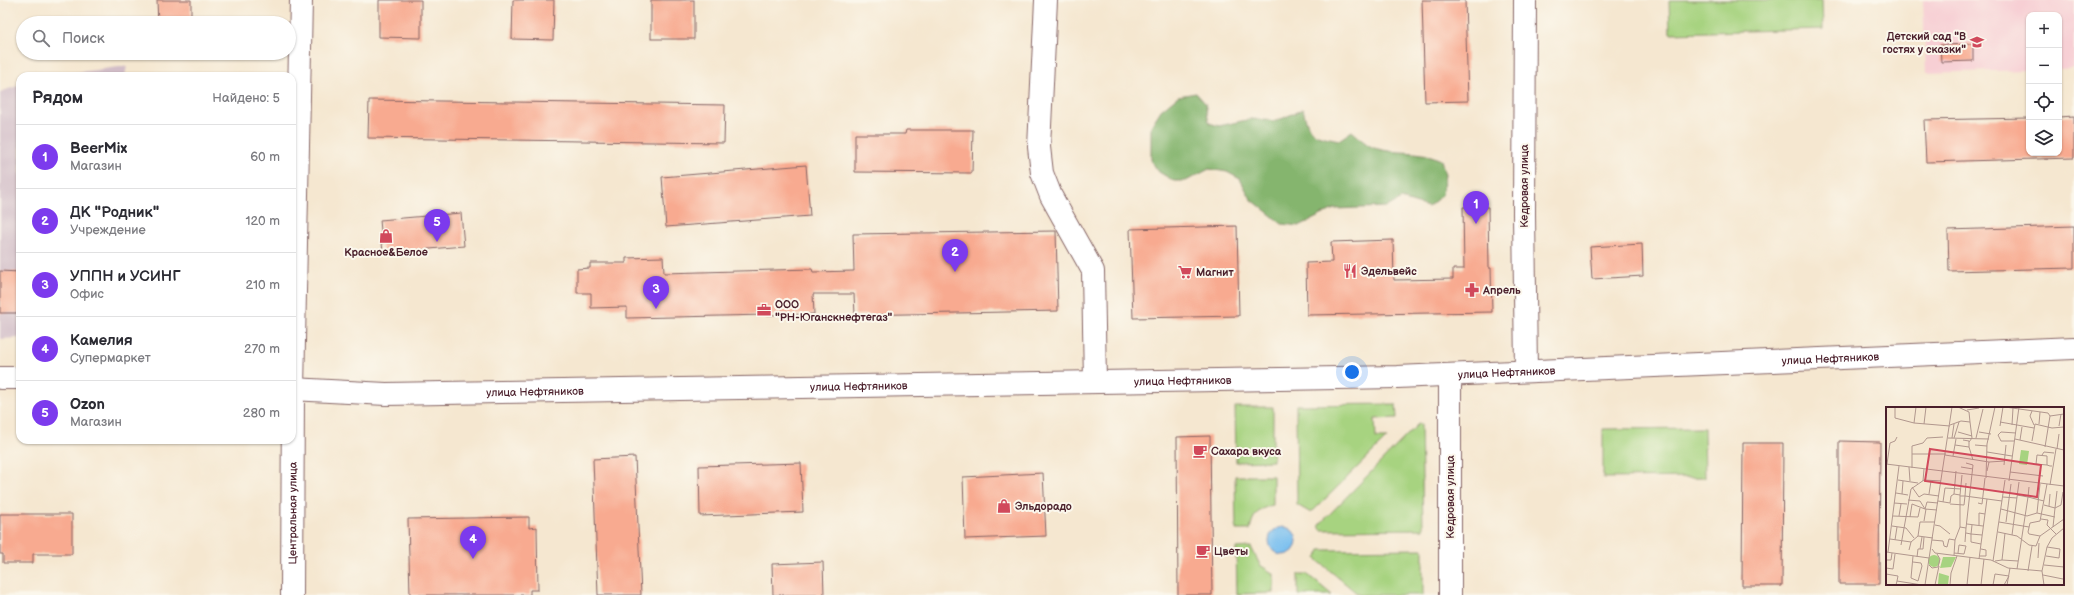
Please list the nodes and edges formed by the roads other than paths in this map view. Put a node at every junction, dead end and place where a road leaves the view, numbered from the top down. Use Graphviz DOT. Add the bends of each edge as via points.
graph roads {
  1 [pos="301,0"];
  2 [pos="1046,0"];
  3 [pos="1525,0"];
  4 [pos="296,216"];
  5 [pos="2074,348"];
  6 [pos="1526,371"];
  7 [pos="1450,375"];
  8 [pos="0,378"];
  9 [pos="16,378"];
  10 [pos="1095,382"];
  11 [pos="296,389"];
  12 [pos="292,444"];
  13 [pos="292,595"];
  14 [pos="1450,595"];
  1 -- 4 [label="street, Центральная улица"];
  2 -- 10 [label="street" via="1038,147 1042,173 1051,196 1094,271"];
  3 -- 6 [label="street, Кедровая улица"];
  5 -- 6 [label="street, улица Нефтяников"];
  6 -- 7 [label="street, улица Нефтяников"];
  7 -- 10 [label="street, улица Нефтяников"];
  7 -- 14 [label="street, Кедровая улица"];
  8 -- 9 [label="street"];
  10 -- 11 [label="street, улица Нефтяников" via="386,394"];
  12 -- 13 [label="street, Центральная улица"];
}
